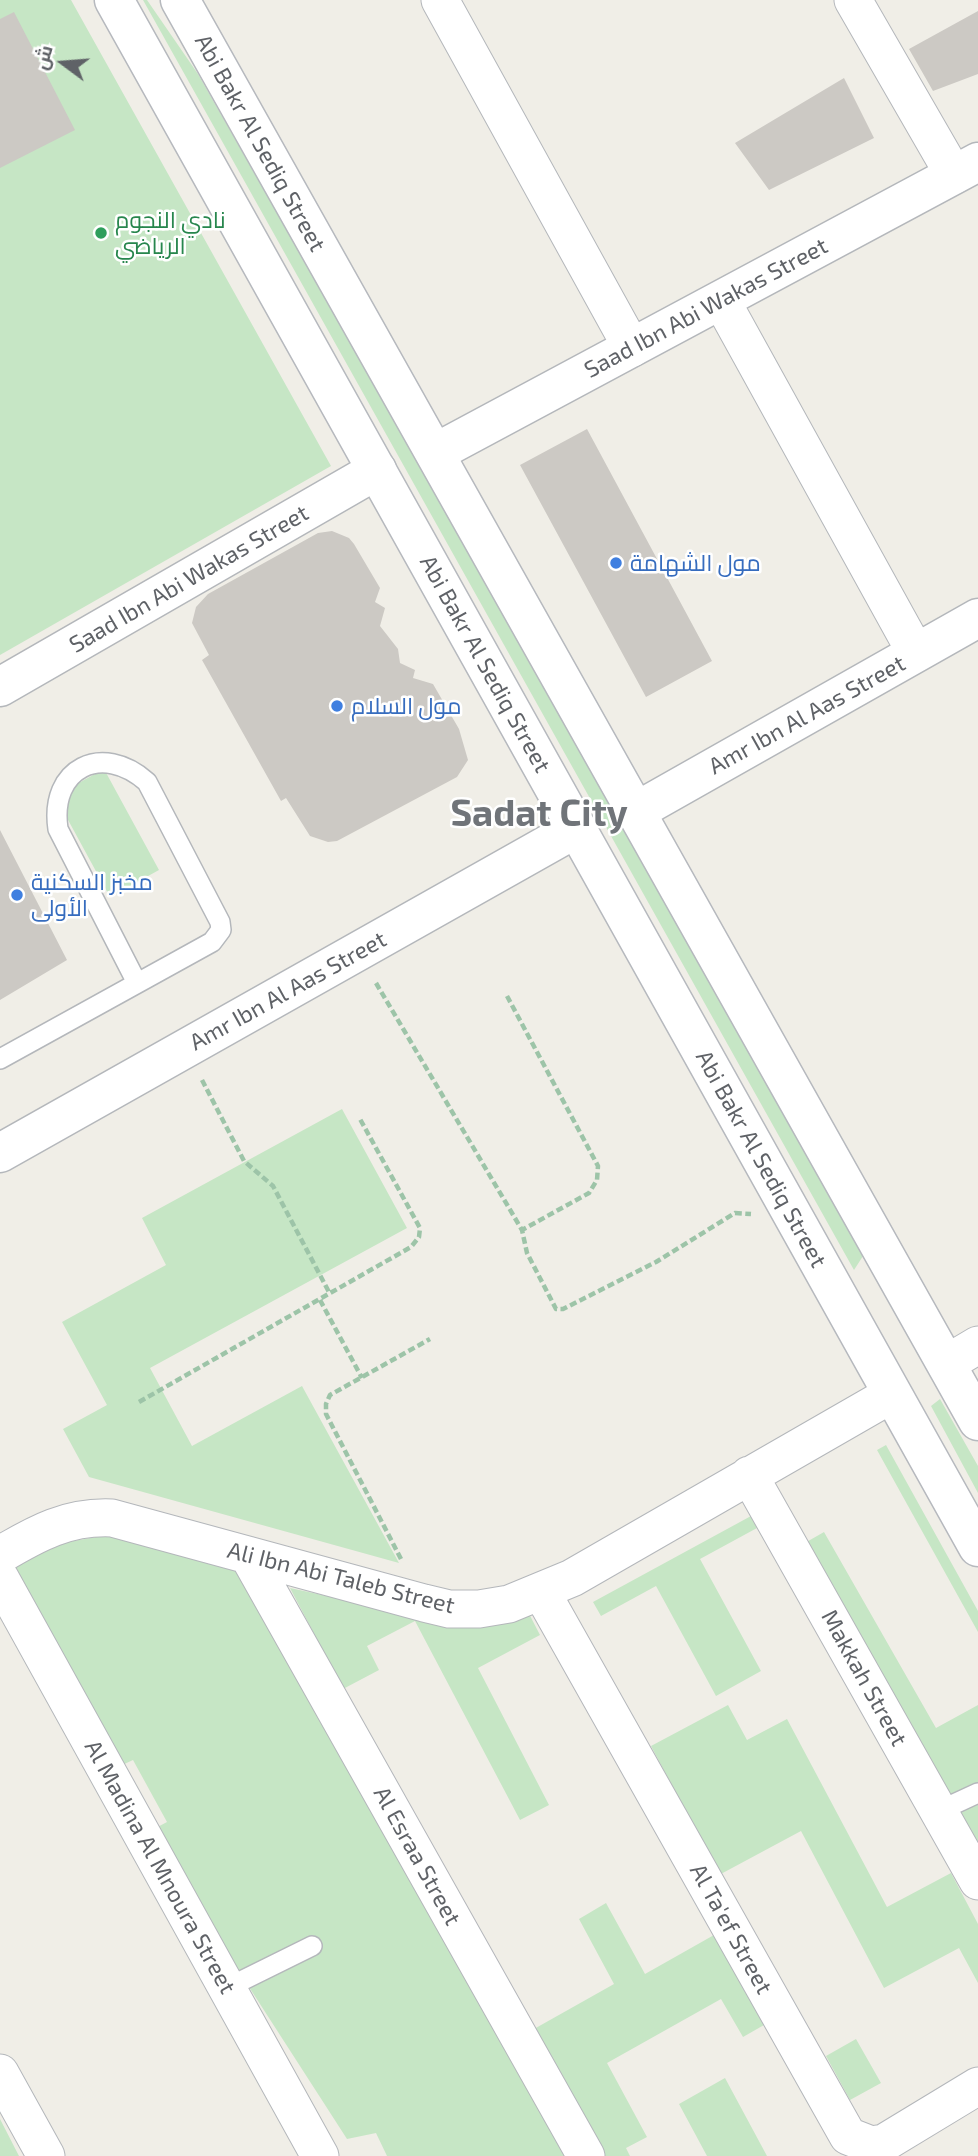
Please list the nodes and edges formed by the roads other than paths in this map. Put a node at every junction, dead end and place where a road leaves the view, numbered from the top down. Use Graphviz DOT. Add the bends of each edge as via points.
graph roads {
  1 [pos="114,0"];
  2 [pos="180,0"];
  3 [pos="440,0"];
  4 [pos="853,0"];
  5 [pos="214,60"];
  6 [pos="165,91"];
  7 [pos="966,168"];
  8 [pos="721,300"];
  9 [pos="632,348"];
  10 [pos="435,453"];
  11 [pos="377,470"];
  12 [pos="978,618"];
  13 [pos="916,653"];
  14 [pos="0,687"];
  15 [pos="635,812"];
  16 [pos="577,828"];
  17 [pos="137,983"];
  18 [pos="0,1059"];
  19 [pos="0,1153"];
  20 [pos="978,1345"];
  21 [pos="946,1364"];
  22 [pos="892,1394"];
  23 [pos="978,1421"];
  24 [pos="749,1475"];
  25 [pos="978,1547"];
  26 [pos="0,1555"];
  27 [pos="248,1555"];
  28 [pos="0,1578"];
  29 [pos="542,1593"];
  30 [pos="978,1793"];
  31 [pos="939,1811"];
  32 [pos="978,1881"];
  33 [pos="312,1946"];
  34 [pos="227,1988"];
  35 [pos="0,2073"];
  36 [pos="978,2086"];
  37 [pos="46,2156"];
  38 [pos="320,2156"];
  39 [pos="586,2156"];
  1 -- 6 [label="main road, Abi Bakr Al Sediq Street"];
  2 -- 5 [label="main road, Abi Bakr Al Sediq Street"];
  3 -- 9 [label="street"];
  4 -- 7 [label="street"];
  5 -- 6 [label="main road"];
  5 -- 10 [label="main road, Abi Bakr Al Sediq Street"];
  6 -- 11 [label="main road, Abi Bakr Al Sediq Street"];
  7 -- 8 [label="main road, Saad Ibn Abi Wakas Street"];
  8 -- 9 [label="main road, Saad Ibn Abi Wakas Street"];
  8 -- 13 [label="street"];
  9 -- 10 [label="main road, Saad Ibn Abi Wakas Street"];
  10 -- 15 [label="main road, Abi Bakr Al Sediq Street"];
  11 -- 14 [label="main road, Saad Ibn Abi Wakas Street"];
  11 -- 16 [label="main road, Abi Bakr Al Sediq Street"];
  12 -- 13 [label="main road, Amr Ibn Al Aas Street"];
  13 -- 15 [label="main road, Amr Ibn Al Aas Street"];
  15 -- 21 [label="main road, Abi Bakr Al Sediq Street"];
  16 -- 19 [label="main road, Amr Ibn Al Aas Street"];
  16 -- 22 [label="main road, Abi Bakr Al Sediq Street"];
  17 -- 17 [label="lane" via="58,829 55,809 61,789 74,773 92,763 112,761 147,782 220,922 221,930 212,942"];
  17 -- 18 [label="lane"];
  20 -- 21 [label="street"];
  21 -- 23 [label="main road, Abi Bakr Al Sediq Street"];
  22 -- 24 [label="street, Ali Ibn Abi Taleb Street"];
  22 -- 25 [label="main road, Abi Bakr Al Sediq Street"];
  24 -- 29 [label="street, Ali Ibn Abi Taleb Street"];
  24 -- 31 [label="street, Makkah Street"];
  26 -- 27 [label="street, Ali Ibn Abi Taleb Street" via="44,1529 92,1517 131,1521"];
  27 -- 29 [label="street, Ali Ibn Abi Taleb Street" via="449,1609 509,1604"];
  27 -- 39 [label="street, Al Esraa Street"];
  28 -- 34 [label="street, Al Madina Al Mnoura Street"];
  29 -- 36 [label="street, Al Ta'ef Street" via="848,2136 859,2143 884,2143"];
  30 -- 31 [label="lane"];
  31 -- 32 [label="street, Makkah Street"];
  33 -- 34 [label="lane"];
  34 -- 38 [label="street, Al Madina Al Mnoura Street"];
  35 -- 37 [label="street"];
}
